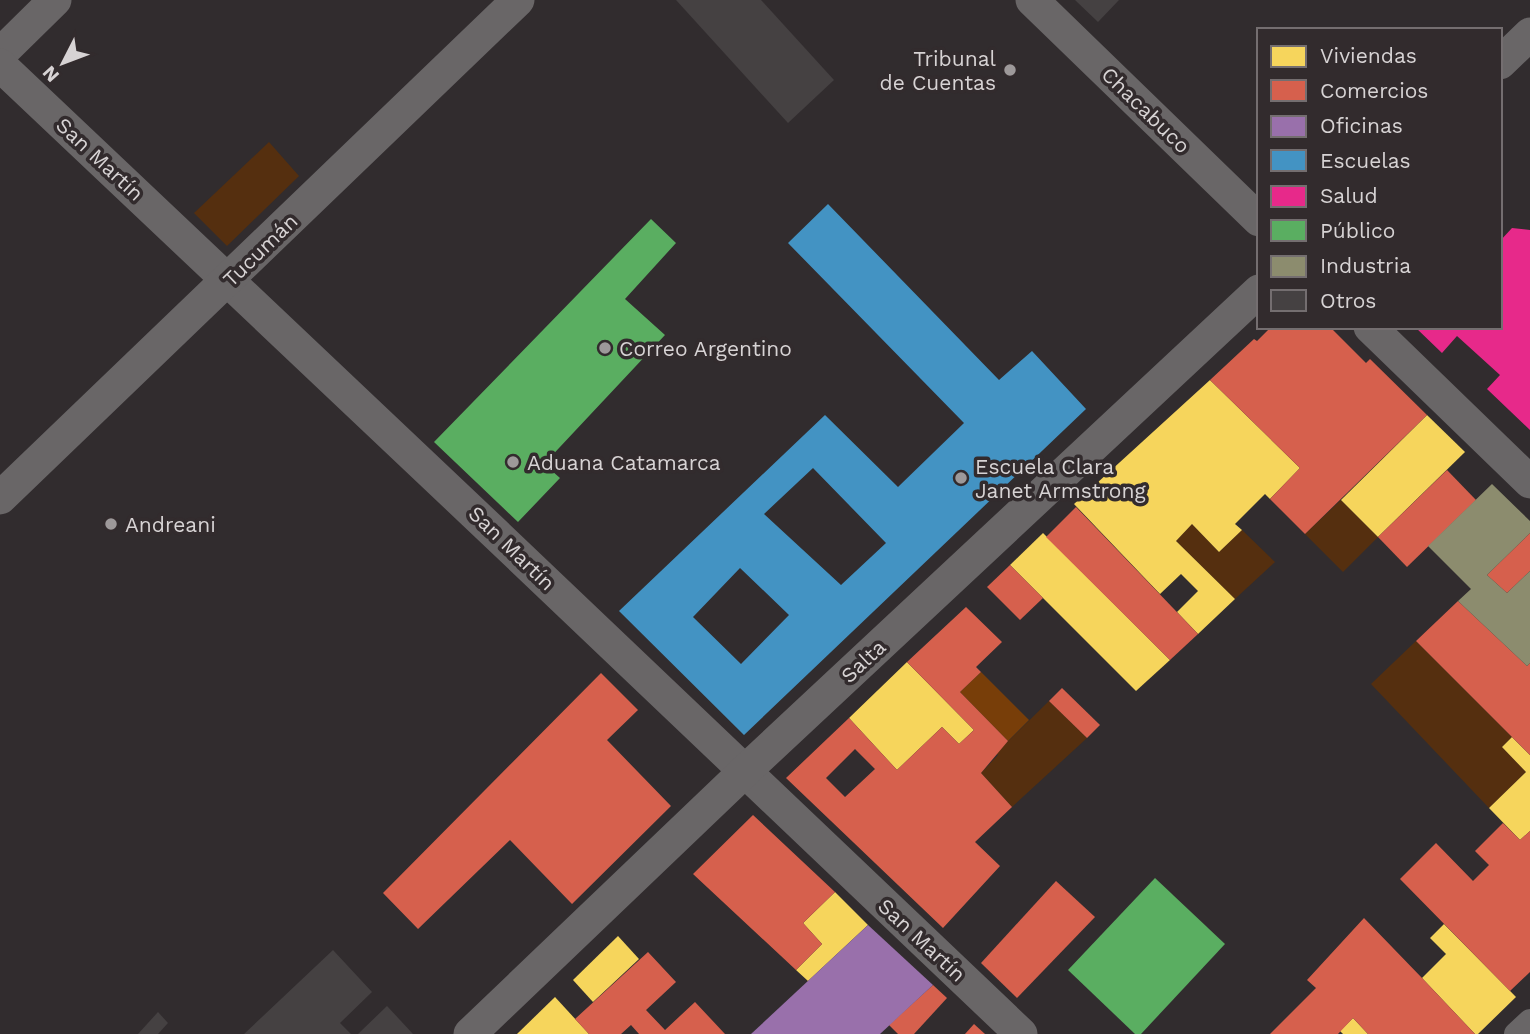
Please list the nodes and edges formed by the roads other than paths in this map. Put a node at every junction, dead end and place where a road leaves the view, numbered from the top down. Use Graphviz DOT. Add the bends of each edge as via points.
graph roads {
  1 [pos="55,0"];
  2 [pos="518,0"];
  3 [pos="1032,0"];
  4 [pos="1530,34"];
  5 [pos="0,54"];
  6 [pos="1502,61"];
  7 [pos="0,65"];
  8 [pos="1257,218"];
  9 [pos="229,280"];
  10 [pos="1257,293"];
  11 [pos="1372,329"];
  12 [pos="1530,482"];
  13 [pos="0,498"];
  14 [pos="744,772"];
  15 [pos="1530,1021"];
  16 [pos="470,1034"];
  17 [pos="1021,1034"];
  18 [pos="1516,1034"];
  1 -- 5 [label="street"];
  2 -- 9 [label="street, Tucumán"];
  3 -- 8 [label="street, Chacabuco"];
  4 -- 6 [label="street"];
  7 -- 9 [label="street, San Martín"];
  9 -- 13 [label="street, Tucumán"];
  9 -- 14 [label="street, San Martín"];
  10 -- 14 [label="street, Salta"];
  11 -- 12 [label="street"];
  14 -- 16 [label="street, Salta"];
  14 -- 17 [label="street, San Martín"];
  15 -- 18 [label="street"];
}
